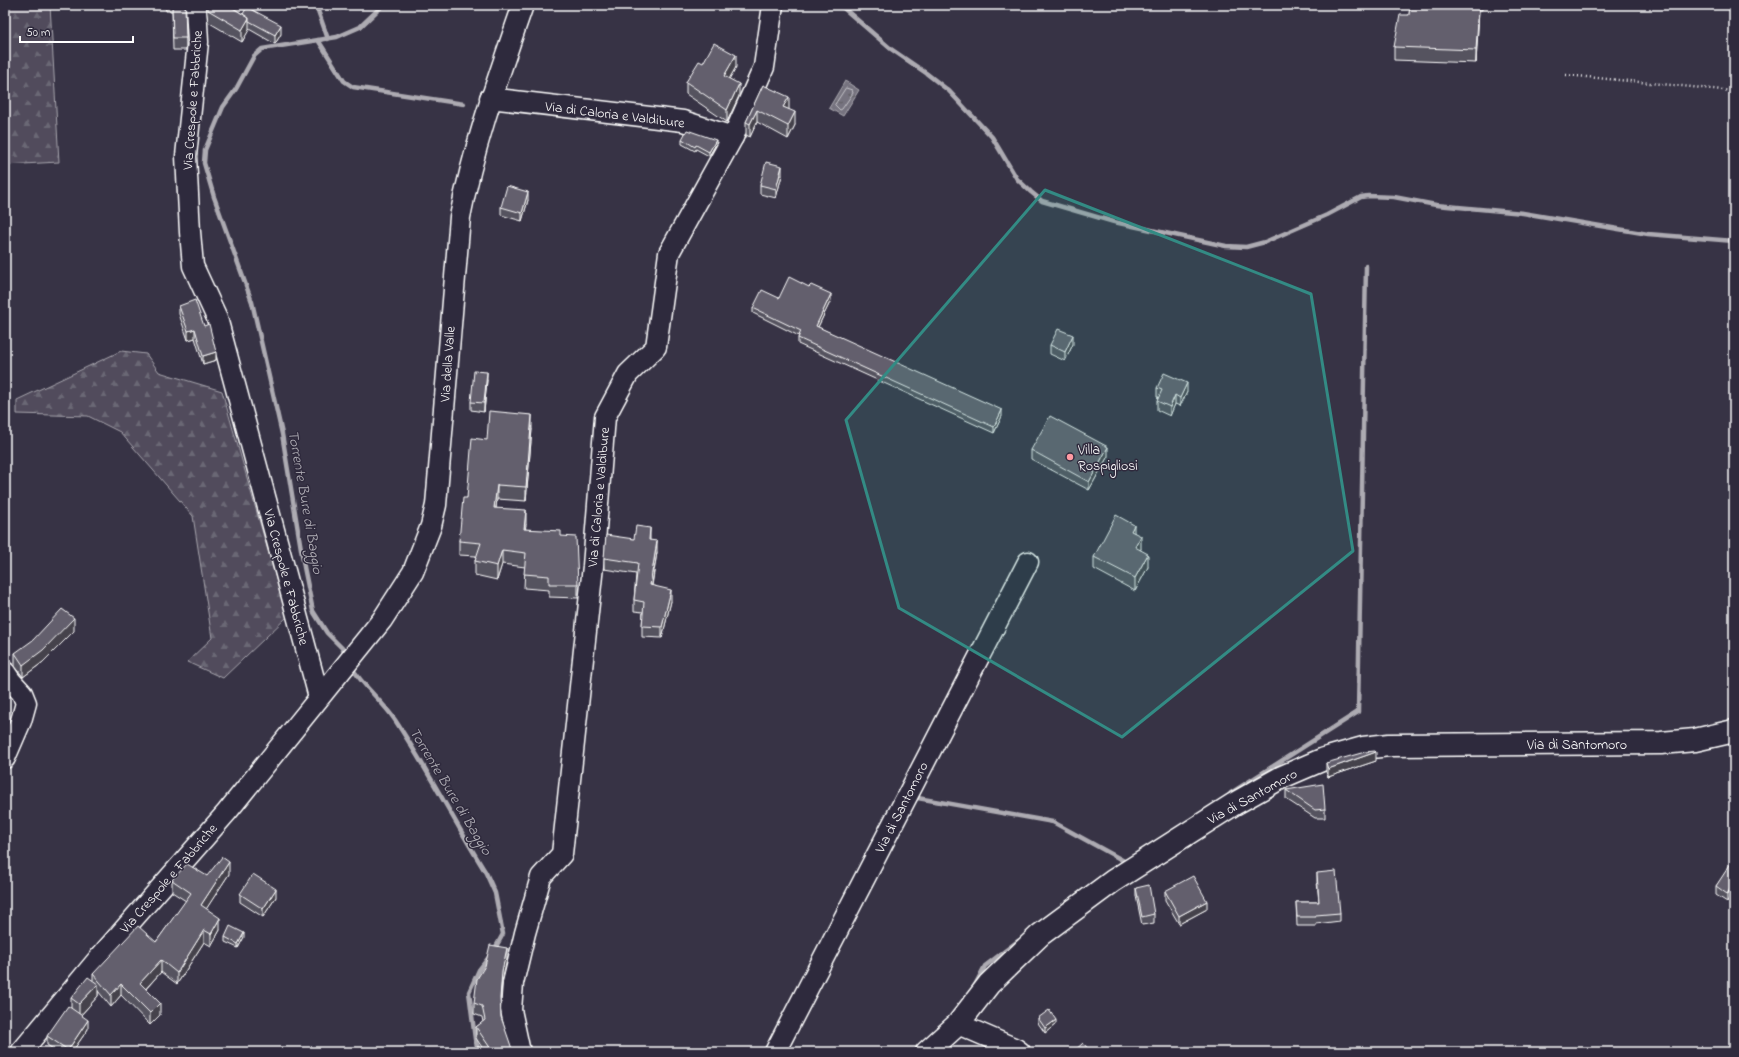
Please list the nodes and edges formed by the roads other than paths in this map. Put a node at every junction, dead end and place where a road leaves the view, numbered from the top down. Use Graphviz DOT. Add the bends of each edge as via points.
graph roads {
  1 [pos="196,5"];
  2 [pos="523,5"];
  3 [pos="773,5"];
  4 [pos="490,98"];
  5 [pos="733,136"];
  6 [pos="1028,562"];
  7 [pos="5,672"];
  8 [pos="319,698"];
  9 [pos="1734,730"];
  10 [pos="5,758"];
  11 [pos="958,1024"];
  12 [pos="21,1052"];
  13 [pos="520,1052"];
  14 [pos="775,1052"];
  15 [pos="927,1052"];
  16 [pos="1020,1052"];
  1 -- 8 [label="street, Via Crespole e Fabbriche" via="198,42 186,156 193,266 217,318"];
  2 -- 4 [label="street, Via della Valle"];
  3 -- 5 [label="street" via="764,67"];
  4 -- 5 [label="street, Via di Caloria e Valdibure" via="683,121"];
  4 -- 8 [label="street, Via della Valle" via="460,217 439,482 431,526 423,551 403,589 382,620"];
  5 -- 13 [label="street, Via di Caloria e Valdibure" via="669,253 656,347 628,374 605,417 593,566 562,854 541,877 513,983 511,1010"];
  6 -- 14 [label="street, Via di Santomoro"];
  7 -- 10 [label="street" via="22,693 26,703"];
  8 -- 12 [label="street, Via Crespole e Fabbriche" via="227,812 99,958"];
  9 -- 11 [label="main road, Via di Santomoro" via="1696,740 1661,743 1389,745 1363,748 1324,759 1282,777 1234,804 1113,881 1040,935 989,984"];
  11 -- 15 [label="main road, Via di Santomoro"];
  11 -- 16 [label="street"];
}
